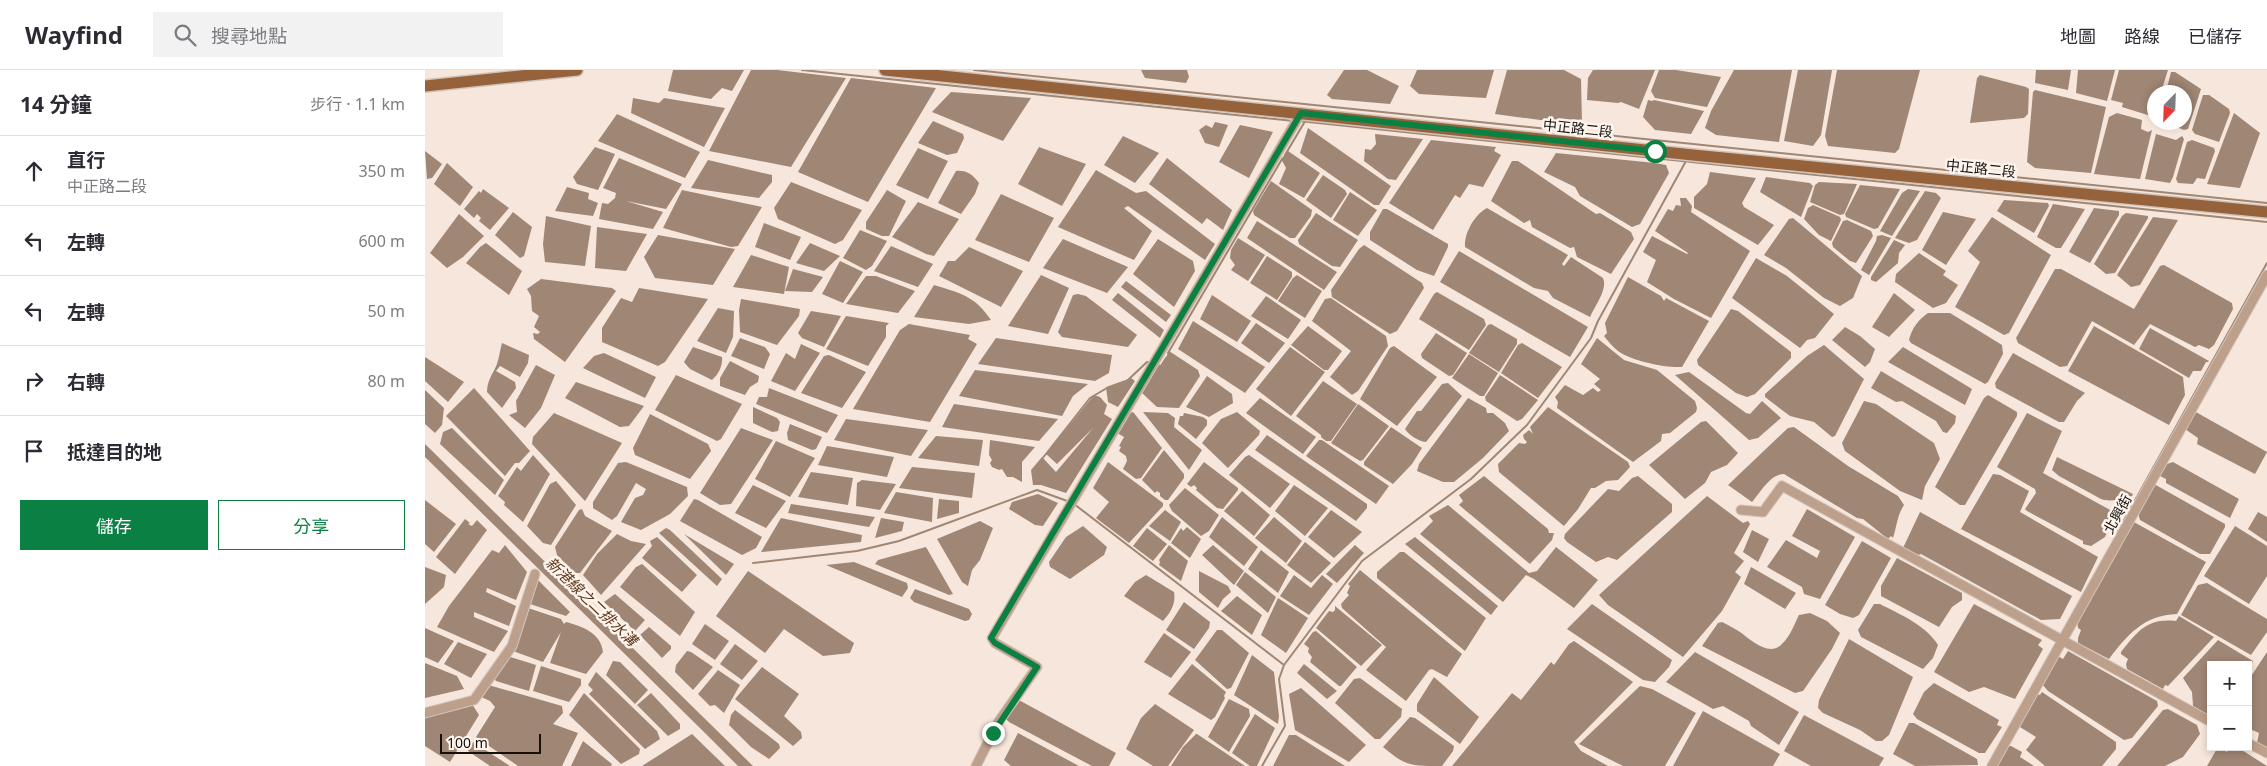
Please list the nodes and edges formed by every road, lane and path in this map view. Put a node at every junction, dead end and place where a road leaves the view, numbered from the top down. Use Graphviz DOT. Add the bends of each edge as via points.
graph roads {
  1 [pos="577,70"];
  2 [pos="885,70"];
  3 [pos="559,71"];
  4 [pos="425,86"];
  5 [pos="1301,113"];
  6 [pos="2267,212"];
  7 [pos="2267,275"];
  8 [pos="1741,510"];
  9 [pos="535,574"];
  10 [pos="2062,641"];
  11 [pos="425,713"];
  12 [pos="2207,720"];
  13 [pos="2252,745"];
  14 [pos="2267,753"];
  15 [pos="977,766"];
  16 [pos="1992,766"];
  1 -- 3 [label="main road"];
  2 -- 5 [label="main road, 中正路二段"];
  3 -- 4 [label="main road"];
  5 -- 6 [label="main road, 中正路二段"];
  5 -- 15 [label="street" via="991,638 1037,667 999,721"];
  7 -- 10 [label="street, 北興街"];
  8 -- 10 [label="street" via="1763,512 1782,486"];
  9 -- 11 [label="street" via="512,646 475,700"];
  10 -- 12 [label="street"];
  10 -- 16 [label="street, 北興街"];
  13 -- 14 [label="street"];
}
